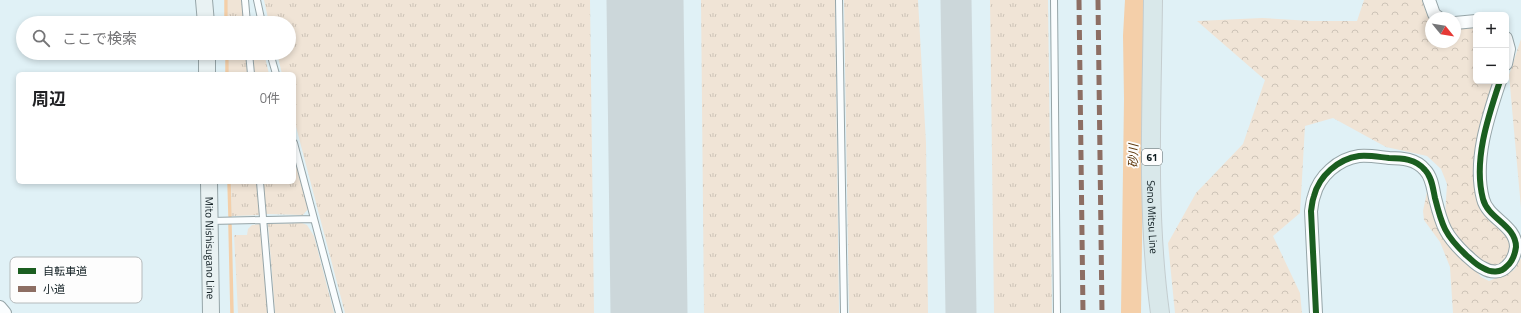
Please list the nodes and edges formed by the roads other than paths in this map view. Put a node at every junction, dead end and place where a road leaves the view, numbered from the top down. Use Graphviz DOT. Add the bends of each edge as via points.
graph roads {
  1 [pos="204,0"];
  2 [pos="245,0"];
  3 [pos="257,0"];
  4 [pos="839,0"];
  5 [pos="1054,0"];
  6 [pos="1153,0"];
  7 [pos="1429,0"];
  8 [pos="1433,12"];
  9 [pos="205,16"];
  10 [pos="246,16"];
  11 [pos="260,16"];
  12 [pos="1473,21"];
  13 [pos="1461,22"];
  14 [pos="207,60"];
  15 [pos="250,60"];
  16 [pos="272,60"];
  17 [pos="207,72"];
  18 [pos="251,72"];
  19 [pos="275,72"];
  20 [pos="1499,84"];
  21 [pos="296,151"];
  22 [pos="209,184"];
  23 [pos="260,184"];
  24 [pos="263,220"];
  25 [pos="314,220"];
  26 [pos="209,221"];
  27 [pos="0,307"];
  28 [pos="5,313"];
  29 [pos="210,313"];
  30 [pos="271,313"];
  31 [pos="339,313"];
  32 [pos="844,313"];
  33 [pos="1057,313"];
  34 [pos="1160,313"];
  35 [pos="1316,313"];
  1 -- 9 [label="main road"];
  2 -- 10 [label="lane"];
  3 -- 11 [label="lane"];
  4 -- 32 [label="lane"];
  5 -- 33 [label="lane"];
  6 -- 34 [label="main road, Seno Mitsu Line / 61" via="1153,239"];
  7 -- 8 [label="street"];
  12 -- 13 [label="street"];
  14 -- 17 [label="main road"];
  15 -- 18 [label="lane"];
  16 -- 19 [label="lane"];
  20 -- 35 [label="street" via="1488,117 1479,177 1483,201 1488,210 1514,235 1516,252 1507,267 1497,272 1488,271 1477,265 1453,242 1441,221 1430,177 1425,169 1406,158 1359,156 1337,164 1318,184 1314,195 1311,211"];
  21 -- 25 [label="lane"];
  22 -- 26 [label="main road, Mito Nishisugano Line"];
  23 -- 24 [label="lane"];
  24 -- 25 [label="lane"];
  24 -- 26 [label="lane"];
  24 -- 30 [label="lane"];
  25 -- 31 [label="lane"];
  26 -- 29 [label="main road, Mito Nishisugano Line"];
  27 -- 28 [label="street"];
}
